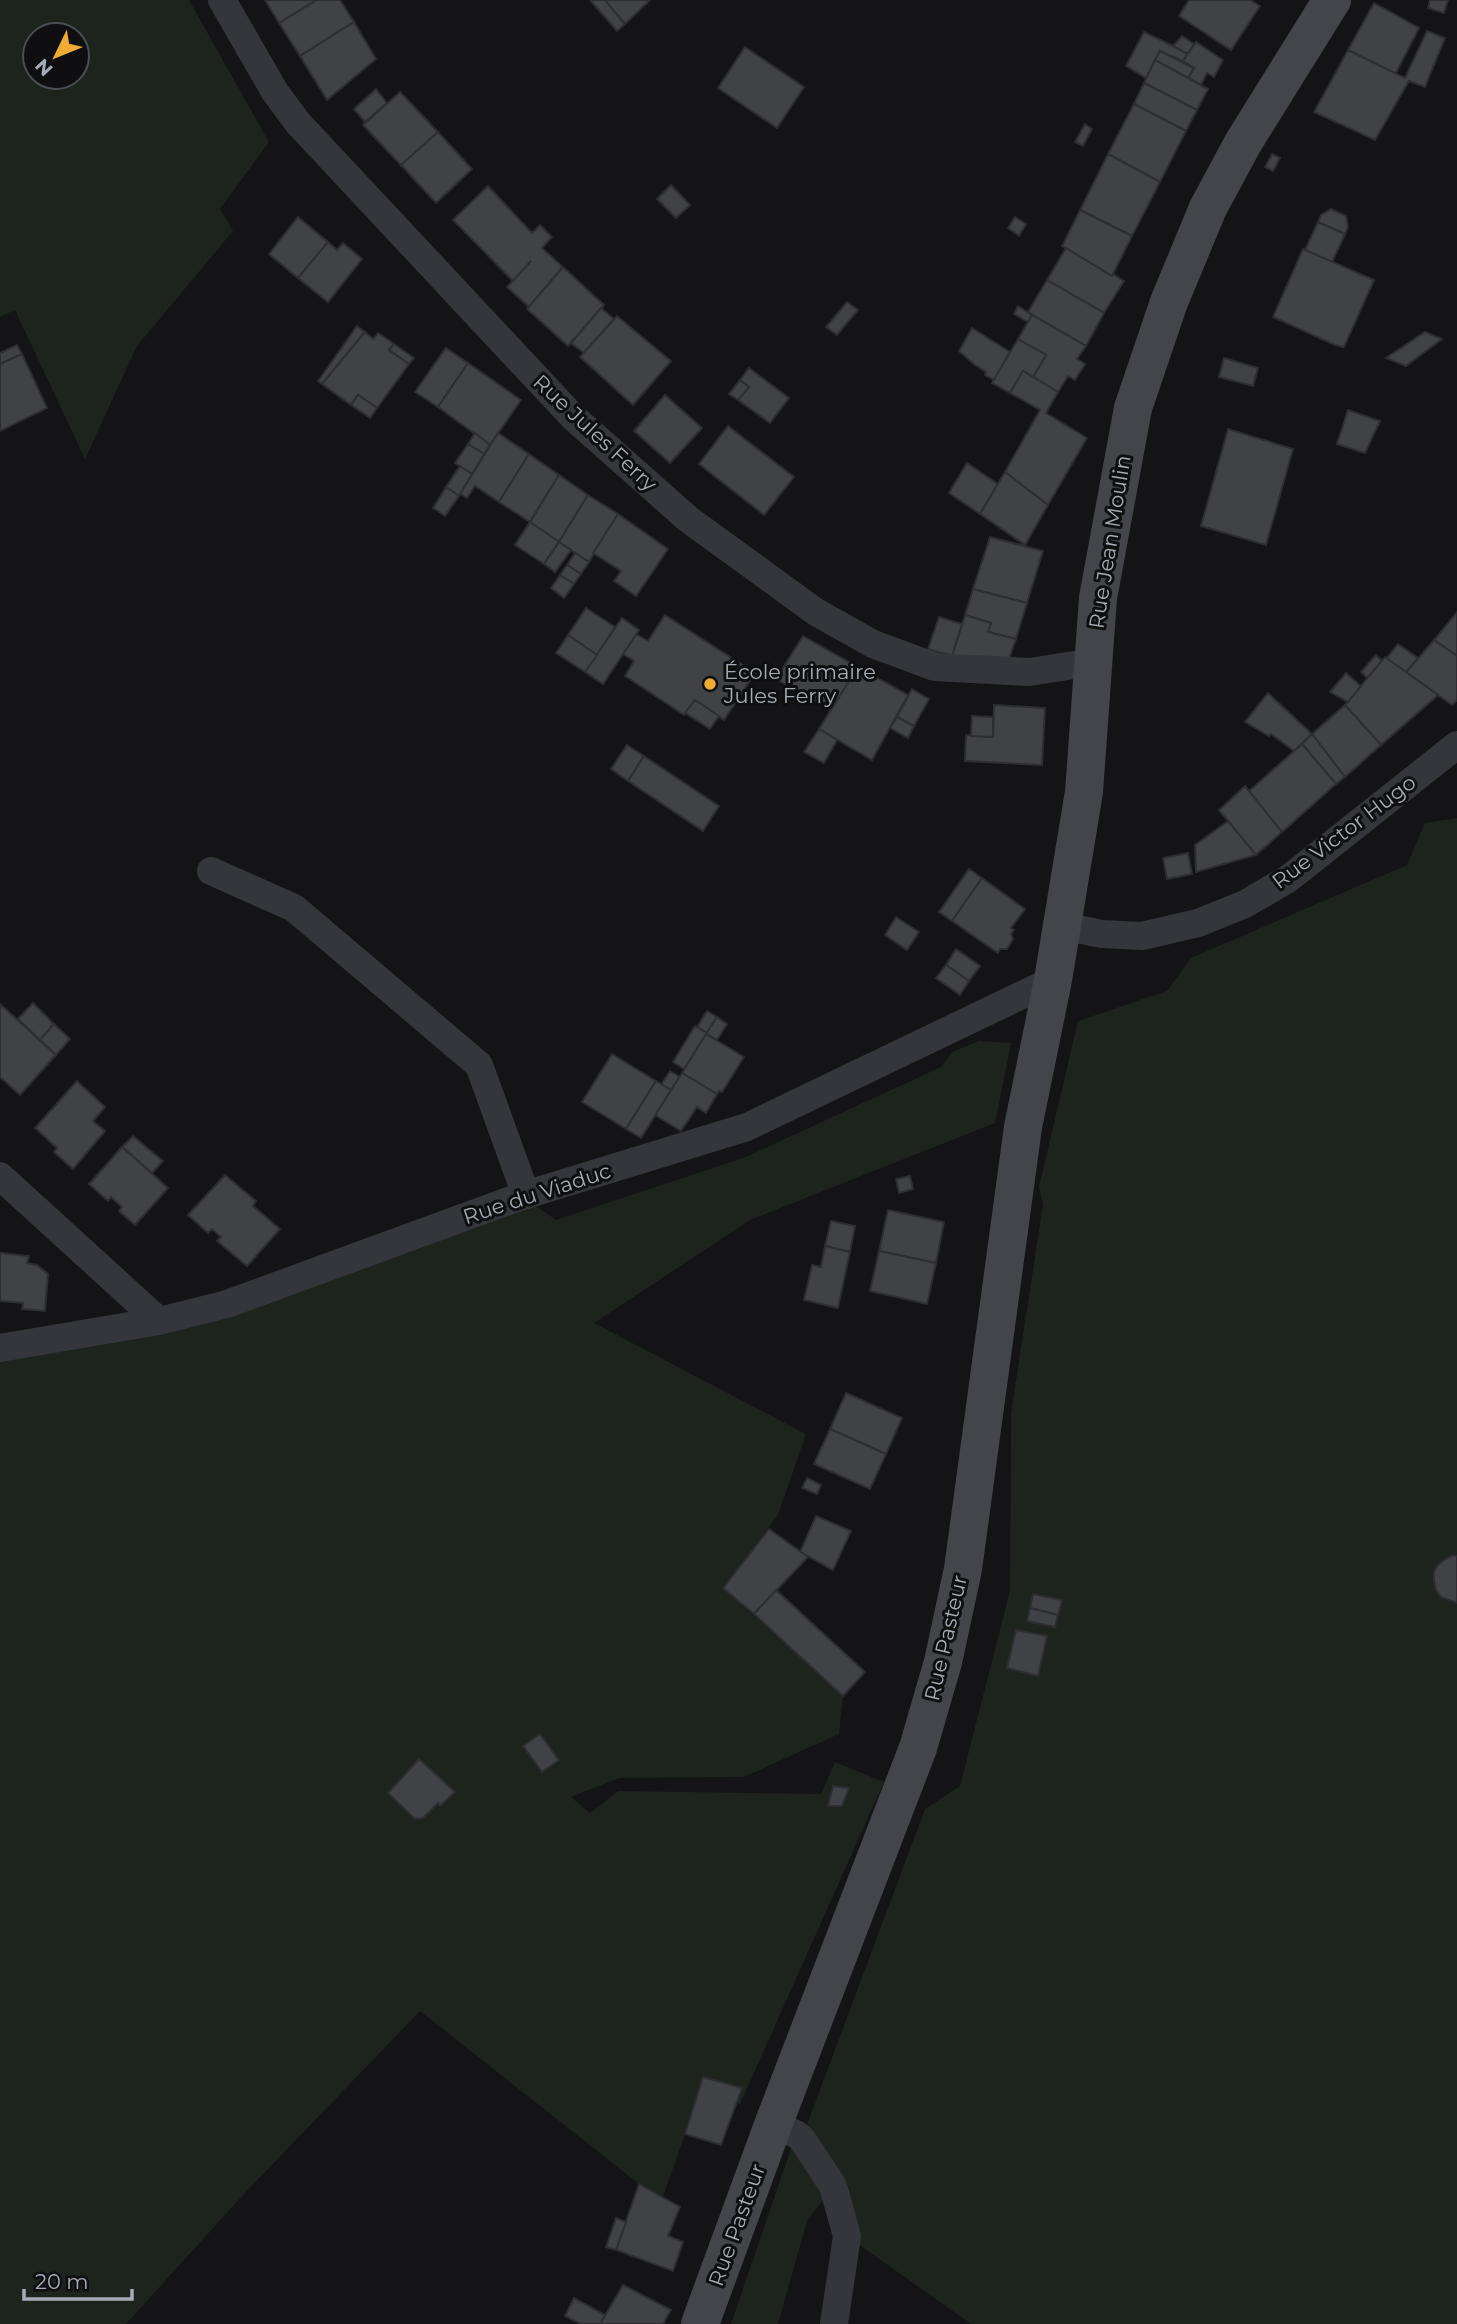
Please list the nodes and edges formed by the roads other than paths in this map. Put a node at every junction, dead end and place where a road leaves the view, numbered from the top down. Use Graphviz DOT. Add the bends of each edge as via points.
graph roads {
  1 [pos="222,0"];
  2 [pos="1332,0"];
  3 [pos="1093,662"];
  4 [pos="1457,745"];
  5 [pos="211,871"];
  6 [pos="1062,926"];
  7 [pos="1053,980"];
  8 [pos="1023,1127"];
  9 [pos="0,1176"];
  10 [pos="526,1195"];
  11 [pos="159,1321"];
  12 [pos="0,1348"];
  13 [pos="773,2125"];
  14 [pos="700,2324"];
  15 [pos="834,2324"];
  1 -- 3 [label="street, Rue Jules Ferry" via="298,123 573,417 688,519 816,612 873,644 935,667 1030,671"];
  2 -- 3 [label="main road, Rue Jean Moulin" via="1237,153 1168,302 1133,408 1098,598"];
  3 -- 6 [label="main road, Rue Jean Moulin" via="1084,792"];
  4 -- 6 [label="street, Rue Victor Hugo" via="1289,878 1245,904 1198,923 1142,936"];
  5 -- 10 [label="street" via="295,908 479,1065"];
  6 -- 7 [label="main road, Rue Jean Moulin"];
  7 -- 8 [label="main road, Rue Jean Moulin"];
  7 -- 10 [label="street, Rue du Viaduc" via="747,1126"];
  8 -- 13 [label="main road, Rue Pasteur" via="962,1569 943,1662 918,1748"];
  9 -- 11 [label="street"];
  10 -- 11 [label="street, Rue du Viaduc" via="227,1304"];
  11 -- 12 [label="street, Rue du Viaduc"];
  13 -- 14 [label="main road, Rue Pasteur"];
  13 -- 15 [label="street" via="802,2139 833,2186 847,2236"];
}
